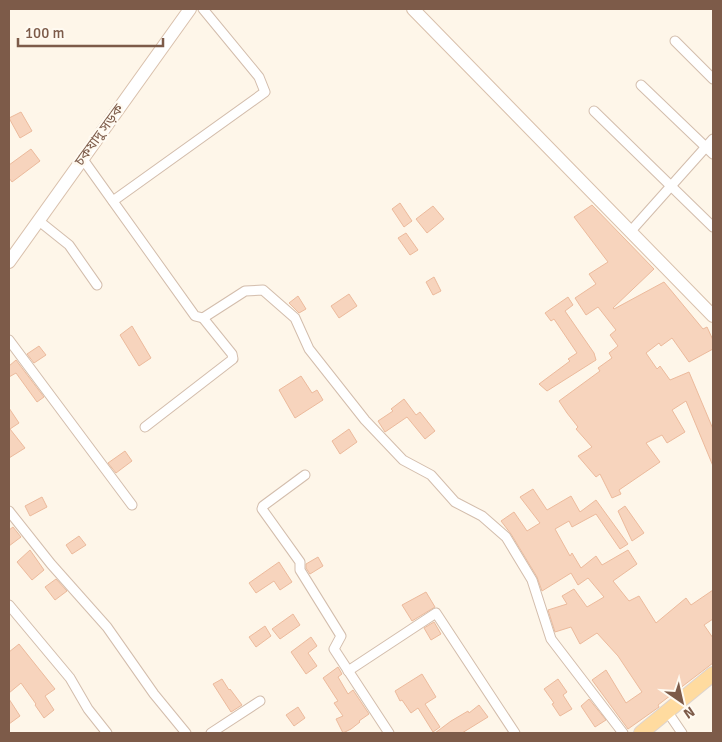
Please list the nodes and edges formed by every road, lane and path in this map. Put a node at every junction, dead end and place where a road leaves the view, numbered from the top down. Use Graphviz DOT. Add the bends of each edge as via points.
graph roads {
  1 [pos="190,9"];
  2 [pos="203,9"];
  3 [pos="413,9"];
  4 [pos="675,40"];
  5 [pos="713,79"];
  6 [pos="641,85"];
  7 [pos="594,112"];
  8 [pos="713,139"];
  9 [pos="706,147"];
  10 [pos="713,154"];
  11 [pos="82,158"];
  12 [pos="671,185"];
  13 [pos="113,201"];
  14 [pos="39,221"];
  15 [pos="713,227"];
  16 [pos="630,232"];
  17 [pos="9,262"];
  18 [pos="97,285"];
  19 [pos="713,316"];
  20 [pos="203,318"];
  21 [pos="9,340"];
  22 [pos="145,427"];
  23 [pos="305,475"];
  24 [pos="132,505"];
  25 [pos="9,511"];
  26 [pos="9,605"];
  27 [pos="348,670"];
  28 [pos="713,674"];
  29 [pos="260,702"];
  30 [pos="667,711"];
  31 [pos="107,733"];
  32 [pos="186,733"];
  33 [pos="211,733"];
  34 [pos="389,733"];
  35 [pos="515,733"];
  36 [pos="623,733"];
  37 [pos="640,733"];
  38 [pos="682,733"];
  1 -- 11 [label="street, চকযাদু সড়ক"];
  2 -- 13 [label="street" via="259,76 265,92"];
  3 -- 16 [label="street"];
  4 -- 5 [label="street"];
  6 -- 9 [label="street"];
  7 -- 12 [label="street"];
  8 -- 9 [label="street"];
  9 -- 10 [label="street"];
  9 -- 12 [label="street"];
  11 -- 13 [label="street"];
  11 -- 14 [label="street, চকযাদু সড়ক"];
  12 -- 15 [label="street"];
  12 -- 16 [label="street"];
  13 -- 20 [label="street" via="189,309 195,316"];
  14 -- 17 [label="street, চকযাদু সড়ক"];
  14 -- 18 [label="street" via="69,245"];
  16 -- 19 [label="street"];
  20 -- 22 [label="street" via="233,359"];
  20 -- 36 [label="street" via="245,291 262,290 295,318 309,349 365,420 403,460 431,475 455,502 482,516 506,538 532,580 551,640"];
  21 -- 24 [label="street"];
  23 -- 27 [label="street" via="262,509 300,562 300,570 340,636 334,649"];
  25 -- 32 [label="street" via="107,627"];
  26 -- 31 [label="street" via="70,678"];
  27 -- 34 [label="street"];
  27 -- 35 [label="street" via="436,613"];
  28 -- 30 [label="main road"];
  29 -- 33 [label="street"];
  30 -- 37 [label="main road"];
  30 -- 38 [label="street"];
}
